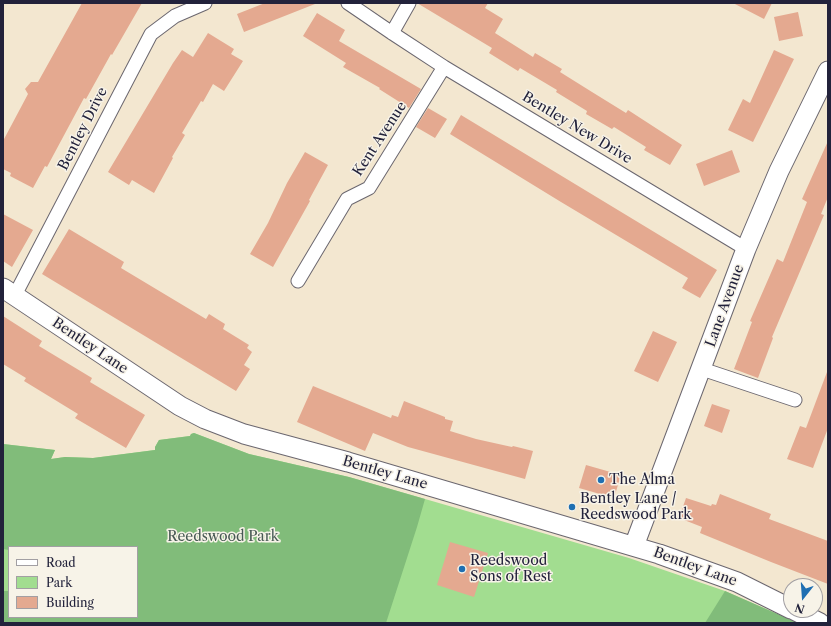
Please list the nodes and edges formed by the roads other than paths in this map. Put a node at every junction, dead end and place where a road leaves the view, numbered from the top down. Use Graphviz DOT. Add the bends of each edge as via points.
graph roads {
  1 [pos="205,3"];
  2 [pos="348,3"];
  3 [pos="409,3"];
  4 [pos="392,33"];
  5 [pos="444,67"];
  6 [pos="828,71"];
  7 [pos="746,249"];
  8 [pos="298,281"];
  9 [pos="9,292"];
  10 [pos="702,369"];
  11 [pos="795,400"];
  12 [pos="634,546"];
  13 [pos="783,604"];
  14 [pos="810,618"];
  15 [pos="820,623"];
  1 -- 9 [label="street, Bentley Drive" via="175,16 150,34"];
  2 -- 4 [label="street, Bentley New Drive"];
  3 -- 4 [label="street"];
  4 -- 5 [label="street, Bentley New Drive"];
  5 -- 7 [label="street, Bentley New Drive"];
  5 -- 8 [label="street, Kent Avenue" via="369,188 348,199"];
  6 -- 7 [label="street, Lane Avenue" via="779,171"];
  7 -- 10 [label="street, Lane Avenue"];
  9 -- 12 [label="street, Bentley Lane" via="180,406 205,419 244,434"];
  10 -- 11 [label="street"];
  10 -- 12 [label="street, Lane Avenue"];
  12 -- 13 [label="street, Bentley Lane" via="690,564"];
  14 -- 15 [label="street"];
}
